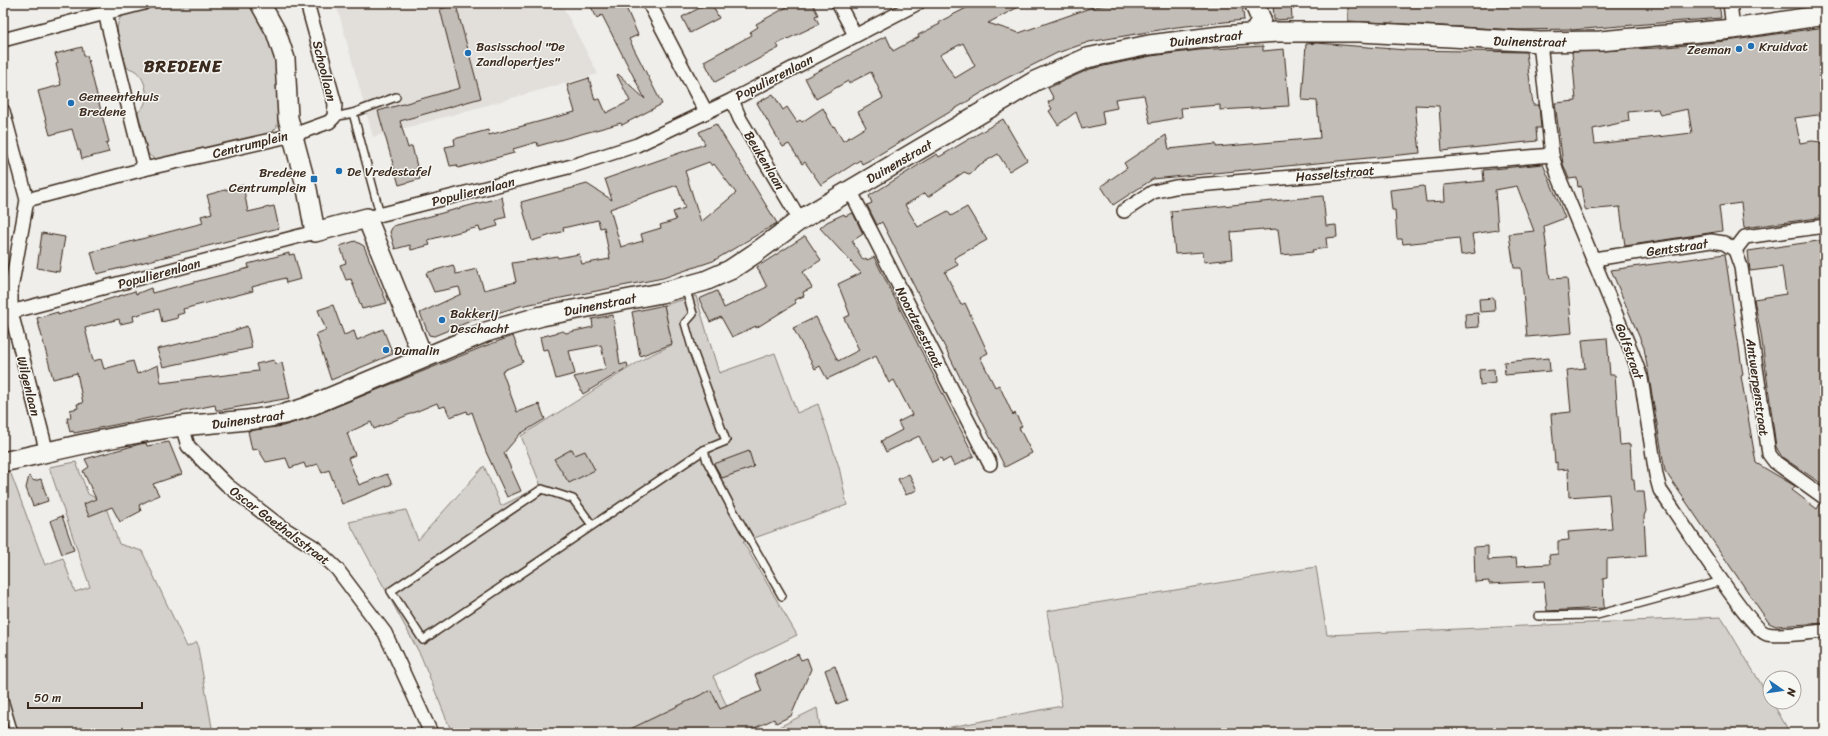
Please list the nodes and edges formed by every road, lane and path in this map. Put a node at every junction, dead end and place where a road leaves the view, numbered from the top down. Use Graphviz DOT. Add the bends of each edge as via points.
graph roads {
  1 [pos="144,3"];
  2 [pos="260,3"];
  3 [pos="307,3"];
  4 [pos="649,3"];
  5 [pos="838,3"];
  6 [pos="918,3"];
  7 [pos="1254,3"];
  8 [pos="1730,3"];
  9 [pos="105,13"];
  10 [pos="1825,15"];
  11 [pos="1733,29"];
  12 [pos="1255,33"];
  13 [pos="855,35"];
  14 [pos="3,40"];
  15 [pos="1540,42"];
  16 [pos="396,97"];
  17 [pos="732,100"];
  18 [pos="3,111"];
  19 [pos="706,112"];
  20 [pos="353,113"];
  21 [pos="334,117"];
  22 [pos="293,135"];
  23 [pos="1552,155"];
  24 [pos="144,169"];
  25 [pos="850,190"];
  26 [pos="27,200"];
  27 [pos="1124,211"];
  28 [pos="373,216"];
  29 [pos="800,220"];
  30 [pos="1825,226"];
  31 [pos="315,232"];
  32 [pos="1735,250"];
  33 [pos="1594,259"];
  34 [pos="685,287"];
  35 [pos="7,313"];
  36 [pos="423,357"];
  37 [pos="182,426"];
  38 [pos="704,450"];
  39 [pos="47,453"];
  40 [pos="3,462"];
  41 [pos="990,464"];
  42 [pos="1825,498"];
  43 [pos="592,525"];
  44 [pos="1722,581"];
  45 [pos="782,596"];
  46 [pos="1538,616"];
  47 [pos="1825,631"];
  48 [pos="3,696"];
  49 [pos="14,733"];
  50 [pos="431,733"];
  1 -- 9 [label="street"];
  2 -- 22 [label="street, Centrumplein" via="276,32 285,59 288,118"];
  3 -- 21 [label="street, Schoollaan" via="335,104"];
  4 -- 19 [label="street"];
  5 -- 13 [label="street"];
  6 -- 13 [label="street, Populierenlaan"];
  7 -- 12 [label="street" via="1260,19"];
  8 -- 11 [label="street"];
  9 -- 14 [label="street"];
  9 -- 24 [label="street"];
  10 -- 11 [label="street, Duinenstraat"];
  11 -- 15 [label="street, Duinenstraat" via="1640,38"];
  12 -- 15 [label="street, Duinenstraat" via="1360,32"];
  12 -- 25 [label="street, Duinenstraat" via="1167,42 1087,58 1035,81"];
  13 -- 17 [label="street, Populierenlaan"];
  15 -- 23 [label="street, Golfstraat"];
  16 -- 20 [label="lane"];
  17 -- 19 [label="street, Populierenlaan"];
  17 -- 29 [label="street, Beukenlaan" via="740,119"];
  18 -- 26 [label="street"];
  19 -- 28 [label="street, Populierenlaan" via="638,145 572,166"];
  20 -- 21 [label="lane"];
  20 -- 28 [label="lane"];
  21 -- 22 [label="street, Schoollaan" via="322,125"];
  22 -- 24 [label="street, Centrumplein"];
  22 -- 31 [label="street"];
  23 -- 27 [label="street, Hasseltstraat" via="1175,187 1153,192"];
  23 -- 33 [label="street, Golfstraat"];
  24 -- 26 [label="street, Centrumplein"];
  25 -- 29 [label="street, Duinenstraat"];
  25 -- 41 [label="street, Noordzeestraat"];
  26 -- 35 [label="street, Wilgenlaan"];
  28 -- 31 [label="street, Populierenlaan"];
  28 -- 36 [label="street"];
  29 -- 34 [label="street, Duinenstraat" via="730,270"];
  30 -- 32 [label="street" via="1745,237"];
  31 -- 35 [label="street, Populierenlaan"];
  32 -- 33 [label="street, Gentstraat" via="1724,243 1711,241"];
  32 -- 42 [label="street, Antwerpenstraat" via="1741,267 1769,454 1775,462"];
  33 -- 44 [label="street, Golfstraat" via="1641,378 1660,490"];
  34 -- 36 [label="street, Duinenstraat" via="542,316 486,332"];
  34 -- 38 [label="lane" via="693,314 685,323 726,441"];
  35 -- 39 [label="street, Wilgenlaan"];
  36 -- 37 [label="street, Duinenstraat" via="284,415"];
  37 -- 39 [label="street, Duinenstraat"];
  37 -- 50 [label="street, Oscar Goethalsstraat" via="188,446 227,485 280,526 314,547 337,569 386,633"];
  38 -- 43 [label="lane"];
  38 -- 45 [label="lane" via="730,505"];
  39 -- 40 [label="street, Duinenstraat"];
  43 -- 43 [label="lane" via="423,640 392,591 542,489 573,499"];
  44 -- 46 [label="lane" via="1597,614"];
  44 -- 47 [label="street, Golfstraat" via="1758,630 1768,635"];
  48 -- 49 [label="lane"];
}
